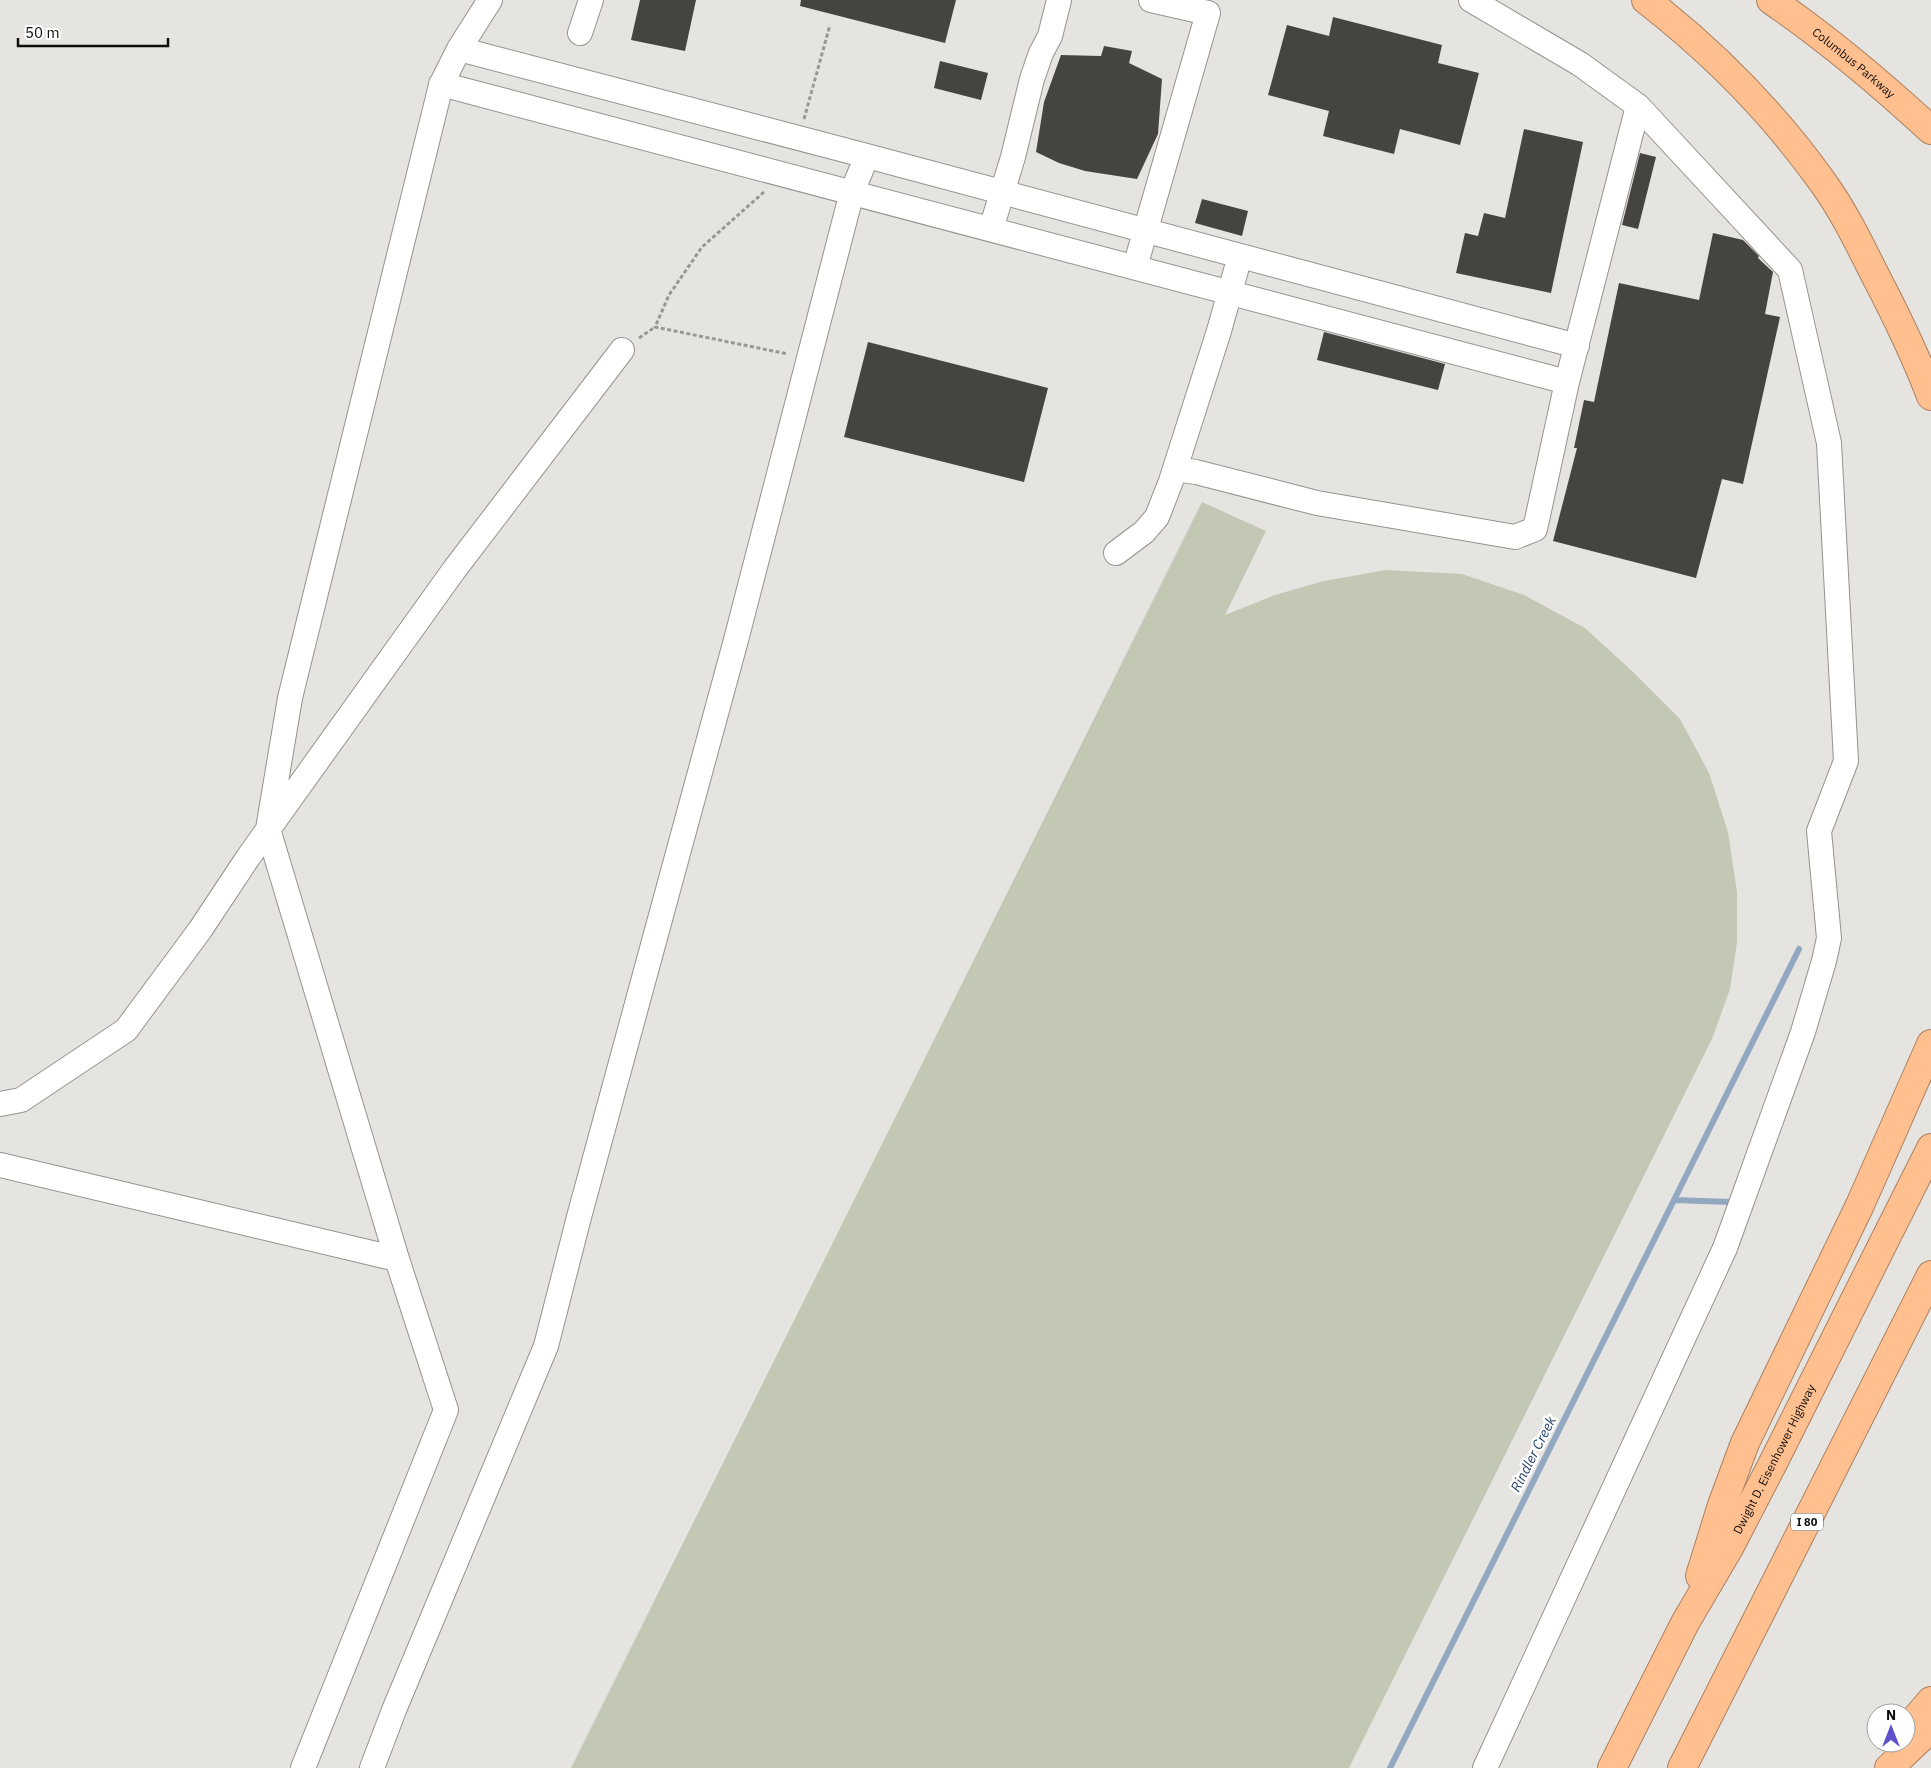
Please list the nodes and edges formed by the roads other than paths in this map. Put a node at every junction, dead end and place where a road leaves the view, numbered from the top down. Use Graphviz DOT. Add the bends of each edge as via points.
graph roads {
  1 [pos="490,0"];
  2 [pos="591,0"];
  3 [pos="1059,0"];
  4 [pos="1151,0"];
  5 [pos="1470,0"];
  6 [pos="1646,0"];
  7 [pos="1771,0"];
  8 [pos="1209,6"];
  9 [pos="580,33"];
  10 [pos="459,49"];
  11 [pos="441,84"];
  12 [pos="1638,106"];
  13 [pos="1931,130"];
  14 [pos="866,156"];
  15 [pos="852,192"];
  16 [pos="1001,192"];
  17 [pos="991,229"];
  18 [pos="1146,230"];
  19 [pos="1240,256"];
  20 [pos="1135,267"];
  21 [pos="1229,292"];
  22 [pos="1577,346"];
  23 [pos="622,350"];
  24 [pos="1568,382"];
  25 [pos="1931,396"];
  26 [pos="1175,469"];
  27 [pos="1116,552"];
  28 [pos="268,829"];
  29 [pos="1931,1044"];
  30 [pos="0,1104"];
  31 [pos="1931,1148"];
  32 [pos="0,1165"];
  33 [pos="397,1259"];
  34 [pos="1931,1275"];
  35 [pos="1685,1623"];
  36 [pos="1931,1701"];
  37 [pos="1916,1718"];
  38 [pos="1931,1728"];
  39 [pos="1886,1753"];
  40 [pos="303,1768"];
  41 [pos="372,1768"];
  42 [pos="1484,1768"];
  43 [pos="1612,1768"];
  44 [pos="1682,1768"];
  45 [pos="1873,1768"];
  46 [pos="1889,1768"];
  1 -- 10 [label="street"];
  2 -- 9 [label="street"];
  3 -- 16 [label="street" via="1050,36 1032,79"];
  4 -- 8 [label="street"];
  5 -- 12 [label="street" via="1580,64"];
  6 -- 25 [label="highway" via="1693,39 1753,98 1825,185 1857,238"];
  7 -- 13 [label="highway, Columbus Parkway" via="1820,35"];
  8 -- 18 [label="street"];
  10 -- 11 [label="street"];
  10 -- 14 [label="street"];
  11 -- 15 [label="street"];
  11 -- 28 [label="street" via="290,698"];
  12 -- 22 [label="street"];
  12 -- 42 [label="street" via="1790,270 1829,443 1846,761 1819,831 1829,938 1803,1032 1724,1248"];
  14 -- 15 [label="street"];
  14 -- 16 [label="street"];
  15 -- 17 [label="street"];
  15 -- 41 [label="street" via="734,649 546,1346"];
  16 -- 17 [label="street"];
  16 -- 18 [label="street"];
  17 -- 20 [label="street"];
  18 -- 19 [label="street"];
  18 -- 20 [label="street"];
  19 -- 21 [label="street"];
  19 -- 22 [label="street"];
  20 -- 21 [label="street"];
  21 -- 24 [label="street"];
  21 -- 26 [label="street"];
  22 -- 24 [label="street"];
  23 -- 28 [label="street" via="454,570"];
  24 -- 26 [label="street" via="1535,529 1515,537 1317,503"];
  26 -- 27 [label="street" via="1157,517 1144,532"];
  28 -- 30 [label="street" via="200,930 126,1030 22,1100"];
  28 -- 33 [label="street"];
  29 -- 35 [label="highway" via="1871,1181 1745,1443"];
  31 -- 35 [label="highway, Dwight D. Eisenhower Highway" via="1771,1467"];
  32 -- 33 [label="street"];
  33 -- 40 [label="street" via="446,1410"];
  34 -- 44 [label="highway, I 80"];
  35 -- 43 [label="highway, Dwight D. Eisenhower Highway"];
  36 -- 37 [label="highway"];
  38 -- 46 [label="highway"];
  39 -- 45 [label="highway"];
}
